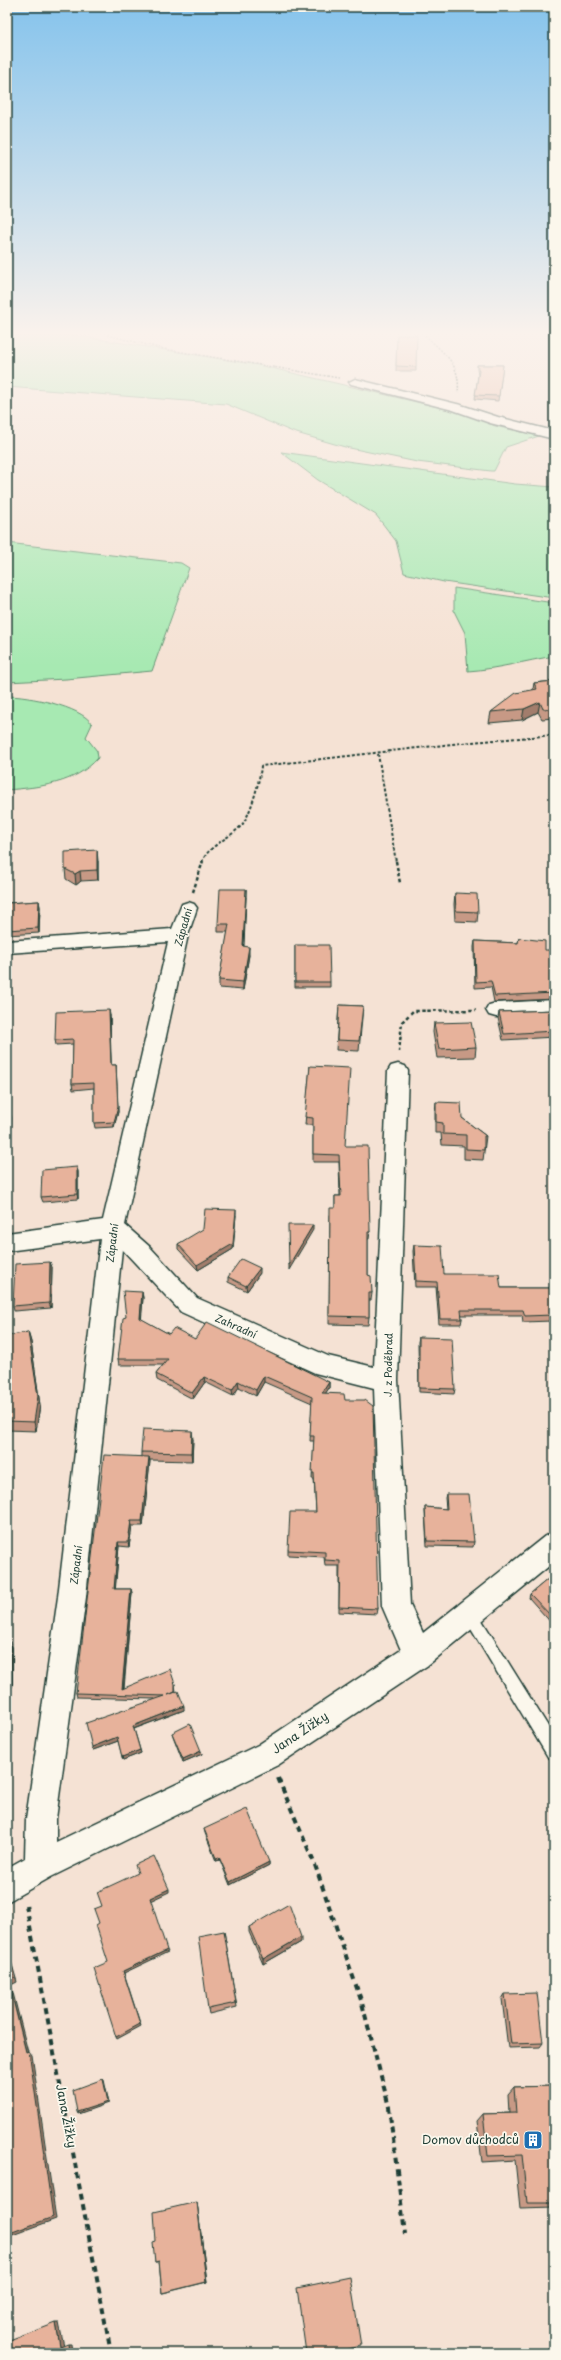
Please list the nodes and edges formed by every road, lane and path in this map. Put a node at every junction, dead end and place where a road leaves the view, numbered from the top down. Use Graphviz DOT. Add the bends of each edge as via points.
graph roads {
  1 [pos="554,735"];
  2 [pos="378,754"];
  3 [pos="400,883"];
  4 [pos="188,908"];
  5 [pos="179,935"];
  6 [pos="7,947"];
  7 [pos="554,1007"];
  8 [pos="496,1010"];
  9 [pos="398,1071"];
  10 [pos="113,1228"];
  11 [pos="7,1242"];
  12 [pos="386,1380"];
  13 [pos="554,1545"];
  14 [pos="470,1614"];
  15 [pos="418,1655"];
  16 [pos="554,1751"];
  17 [pos="268,1755"];
  18 [pos="23,1877"];
  19 [pos="405,2234"];
  20 [pos="110,2353"];
  1 -- 2 [label="path" via="461,743"];
  2 -- 3 [label="path"];
  2 -- 4 [label="path, Západní" via="261,766 259,785 242,826 205,854"];
  4 -- 5 [label="street, Západní"];
  5 -- 6 [label="street"];
  5 -- 10 [label="street, Západní"];
  7 -- 8 [label="street"];
  8 -- 9 [label="path" via="413,1011 402,1022"];
  9 -- 12 [label="street, J. z Poděbrad"];
  10 -- 11 [label="street"];
  10 -- 12 [label="street, Zahradní" via="142,1253 189,1305 324,1366"];
  10 -- 18 [label="street, Západní" via="72,1597 41,1819"];
  12 -- 15 [label="street, J. z Poděbrad" via="396,1606"];
  13 -- 14 [label="street, Jana Žižky"];
  14 -- 15 [label="street, Jana Žižky"];
  14 -- 16 [label="lane"];
  15 -- 17 [label="street, Jana Žižky"];
  17 -- 18 [label="street, Jana Žižky"];
  17 -- 19 [label="path" via="315,1865 362,2003 389,2107"];
  18 -- 20 [label="path, Jana Žižky"];
}
